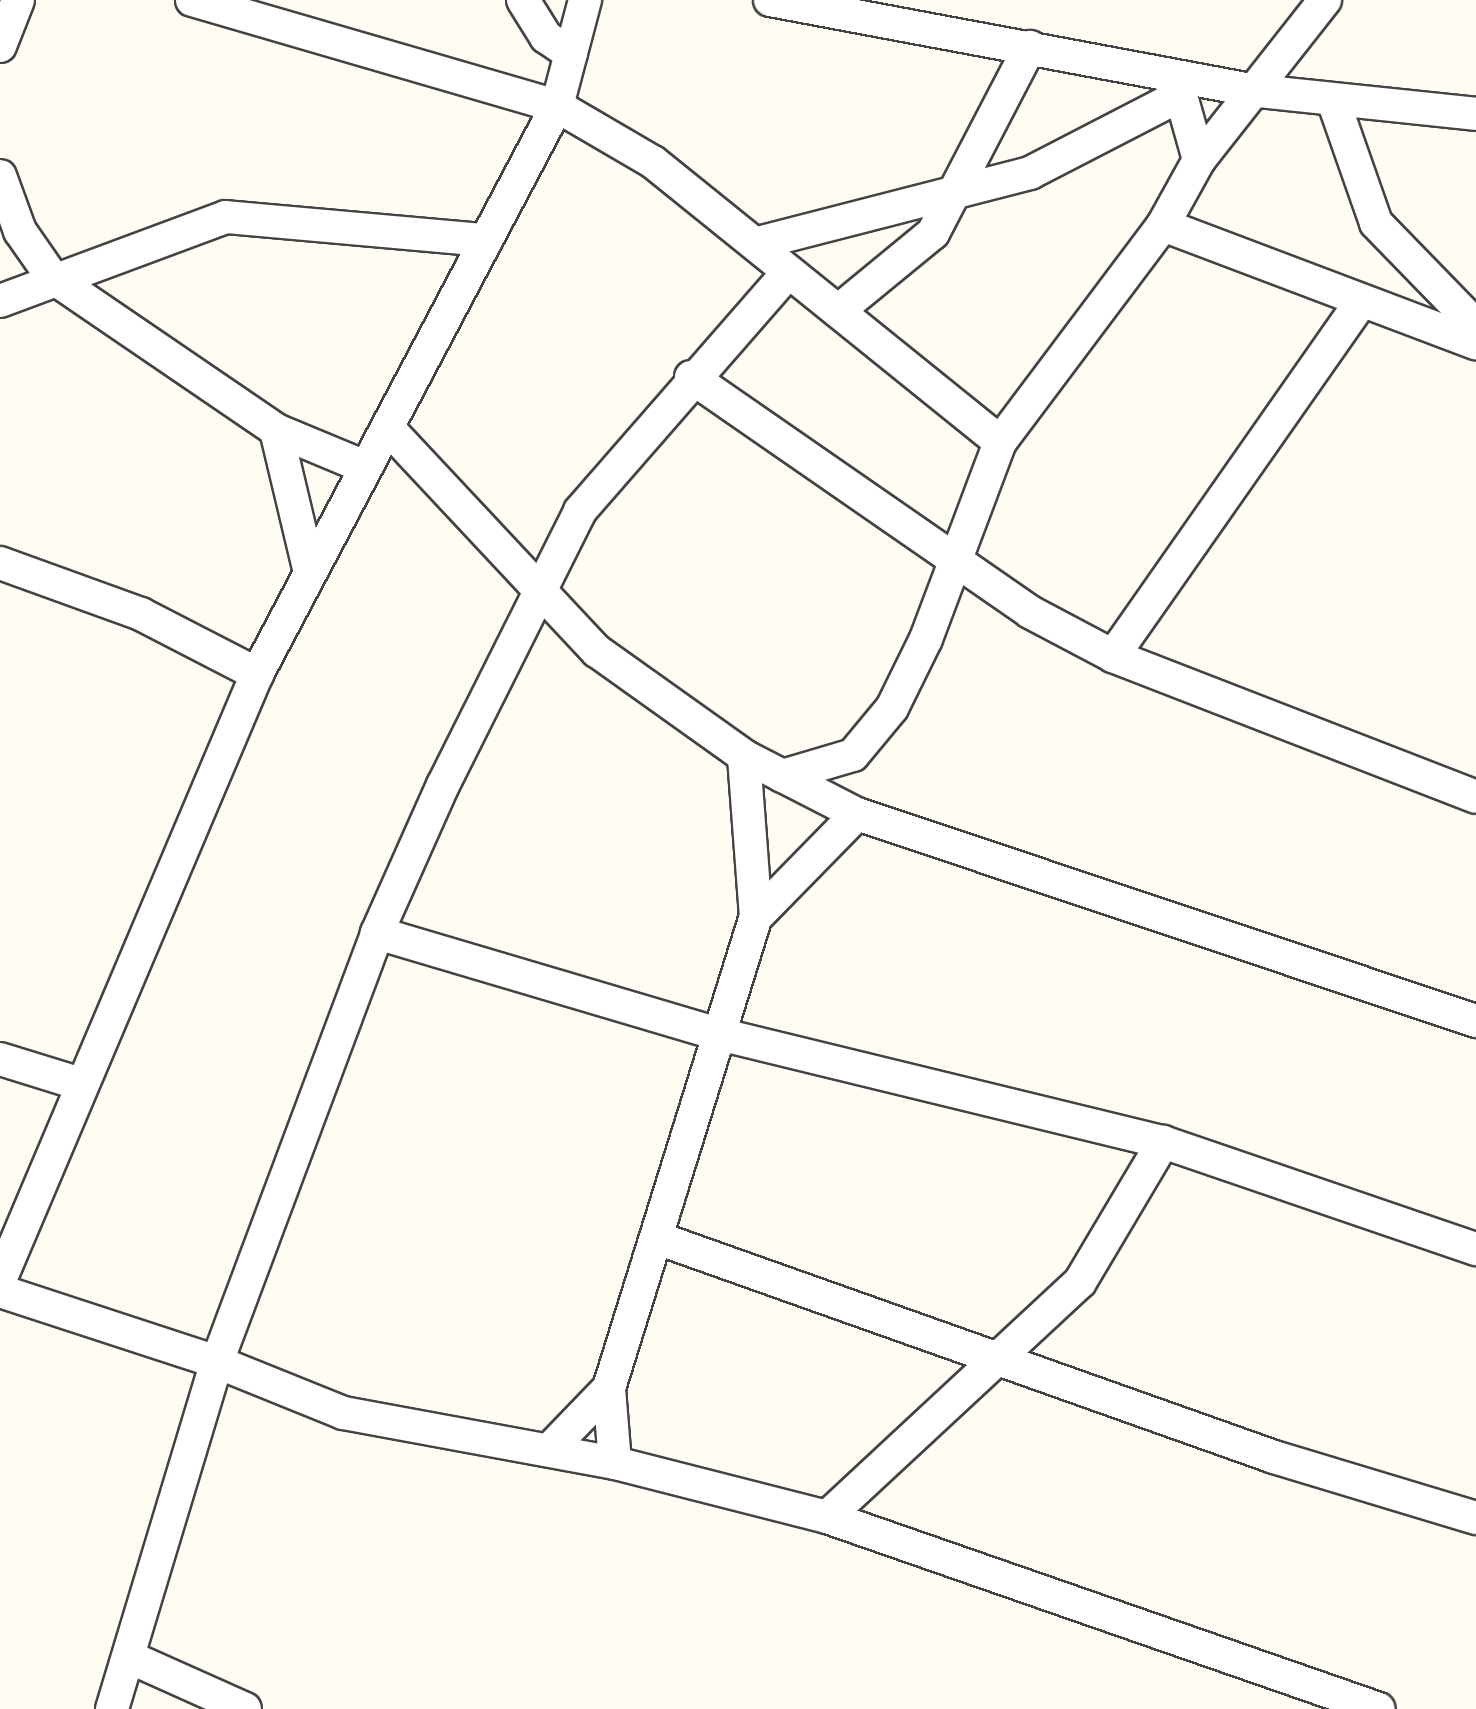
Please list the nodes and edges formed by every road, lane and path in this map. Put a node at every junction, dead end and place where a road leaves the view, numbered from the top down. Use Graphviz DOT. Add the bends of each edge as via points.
graph roads {
  1 [pos="18,0"];
  2 [pos="192,0"];
  3 [pos="523,0"];
  4 [pos="585,0"];
  5 [pos="770,0"];
  6 [pos="1325,0"];
  7 [pos="0,46"];
  8 [pos="1030,47"];
  9 [pos="571,54"];
  10 [pos="1178,87"];
  11 [pos="1249,90"];
  12 [pos="1333,100"];
  13 [pos="557,106"];
  14 [pos="1476,114"];
  15 [pos="1199,160"];
  16 [pos="0,176"];
  17 [pos="951,196"];
  18 [pos="10,225"];
  19 [pos="1163,225"];
  20 [pos="486,240"];
  21 [pos="758,243"];
  22 [pos="787,274"];
  23 [pos="52,277"];
  24 [pos="0,301"];
  25 [pos="1361,302"];
  26 [pos="838,311"];
  27 [pos="1476,326"];
  28 [pos="1476,343"];
  29 [pos="691,377"];
  30 [pos="388,428"];
  31 [pos="276,430"];
  32 [pos="1000,442"];
  33 [pos="365,467"];
  34 [pos="954,553"];
  35 [pos="0,563"];
  36 [pos="309,569"];
  37 [pos="536,589"];
  38 [pos="1113,656"];
  39 [pos="257,674"];
  40 [pos="853,755"];
  41 [pos="744,756"];
  42 [pos="782,776"];
  43 [pos="1476,797"];
  44 [pos="853,811"];
  45 [pos="756,917"];
  46 [pos="377,933"];
  47 [pos="1476,1021"];
  48 [pos="719,1034"];
  49 [pos="0,1059"];
  50 [pos="81,1084"];
  51 [pos="1163,1142"];
  52 [pos="657,1238"];
  53 [pos="1476,1249"];
  54 [pos="0,1280"];
  55 [pos="0,1291"];
  56 [pos="217,1362"];
  57 [pos="1000,1362"];
  58 [pos="609,1388"];
  59 [pos="550,1449"];
  60 [pos="615,1463"];
  61 [pos="827,1517"];
  62 [pos="1476,1518"];
  63 [pos="129,1657"];
  64 [pos="112,1709"];
  65 [pos="245,1709"];
  66 [pos="1379,1709"];
  1 -- 7 [label="street"];
  2 -- 13 [label="street"];
  3 -- 9 [label="street" via="546,37"];
  4 -- 9 [label="street"];
  5 -- 8 [label="street"];
  6 -- 11 [label="street"];
  8 -- 10 [label="street"];
  8 -- 17 [label="street"];
  9 -- 13 [label="street"];
  10 -- 11 [label="street"];
  10 -- 15 [label="street"];
  10 -- 17 [label="street" via="1030,173"];
  11 -- 12 [label="street"];
  11 -- 15 [label="street"];
  12 -- 14 [label="street"];
  12 -- 27 [label="street" via="1376,223"];
  13 -- 20 [label="street"];
  13 -- 21 [label="street" via="653,162"];
  15 -- 19 [label="street"];
  16 -- 18 [label="street"];
  17 -- 21 [label="street"];
  17 -- 26 [label="street" via="915,253"];
  18 -- 23 [label="street"];
  19 -- 25 [label="street"];
  19 -- 32 [label="street"];
  20 -- 23 [label="street" via="226,217"];
  20 -- 30 [label="street"];
  21 -- 22 [label="street"];
  22 -- 26 [label="street"];
  22 -- 29 [label="street"];
  23 -- 24 [label="street"];
  23 -- 31 [label="street"];
  25 -- 28 [label="street"];
  25 -- 38 [label="street"];
  26 -- 32 [label="street"];
  29 -- 34 [label="street"];
  29 -- 37 [label="street" via="580,511"];
  30 -- 33 [label="street"];
  30 -- 37 [label="street"];
  31 -- 33 [label="street"];
  31 -- 36 [label="street"];
  32 -- 34 [label="street"];
  33 -- 36 [label="street"];
  34 -- 38 [label="street" via="1030,612"];
  34 -- 40 [label="street" via="899,695"];
  35 -- 39 [label="street" via="141,614"];
  36 -- 39 [label="street"];
  37 -- 41 [label="street" via="656,700"];
  37 -- 46 [label="street"];
  38 -- 43 [label="street"];
  39 -- 50 [label="street"];
  40 -- 42 [label="street"];
  40 -- 44 [label="street"];
  41 -- 42 [label="street"];
  41 -- 45 [label="street"];
  42 -- 44 [label="street"];
  44 -- 45 [label="street"];
  44 -- 47 [label="street"];
  45 -- 48 [label="street"];
  46 -- 48 [label="street"];
  46 -- 56 [label="street"];
  48 -- 51 [label="street"];
  48 -- 52 [label="street"];
  49 -- 50 [label="street"];
  50 -- 54 [label="street"];
  51 -- 53 [label="street"];
  51 -- 57 [label="street" via="1080,1282"];
  52 -- 57 [label="street"];
  52 -- 58 [label="street"];
  55 -- 56 [label="street"];
  56 -- 59 [label="street" via="343,1413 418,1432"];
  56 -- 63 [label="street"];
  57 -- 61 [label="street"];
  57 -- 62 [label="street"];
  58 -- 59 [label="street"];
  58 -- 60 [label="street"];
  59 -- 60 [label="street"];
  60 -- 61 [label="street"];
  61 -- 66 [label="street"];
  63 -- 64 [label="street"];
  63 -- 65 [label="street"];
}
